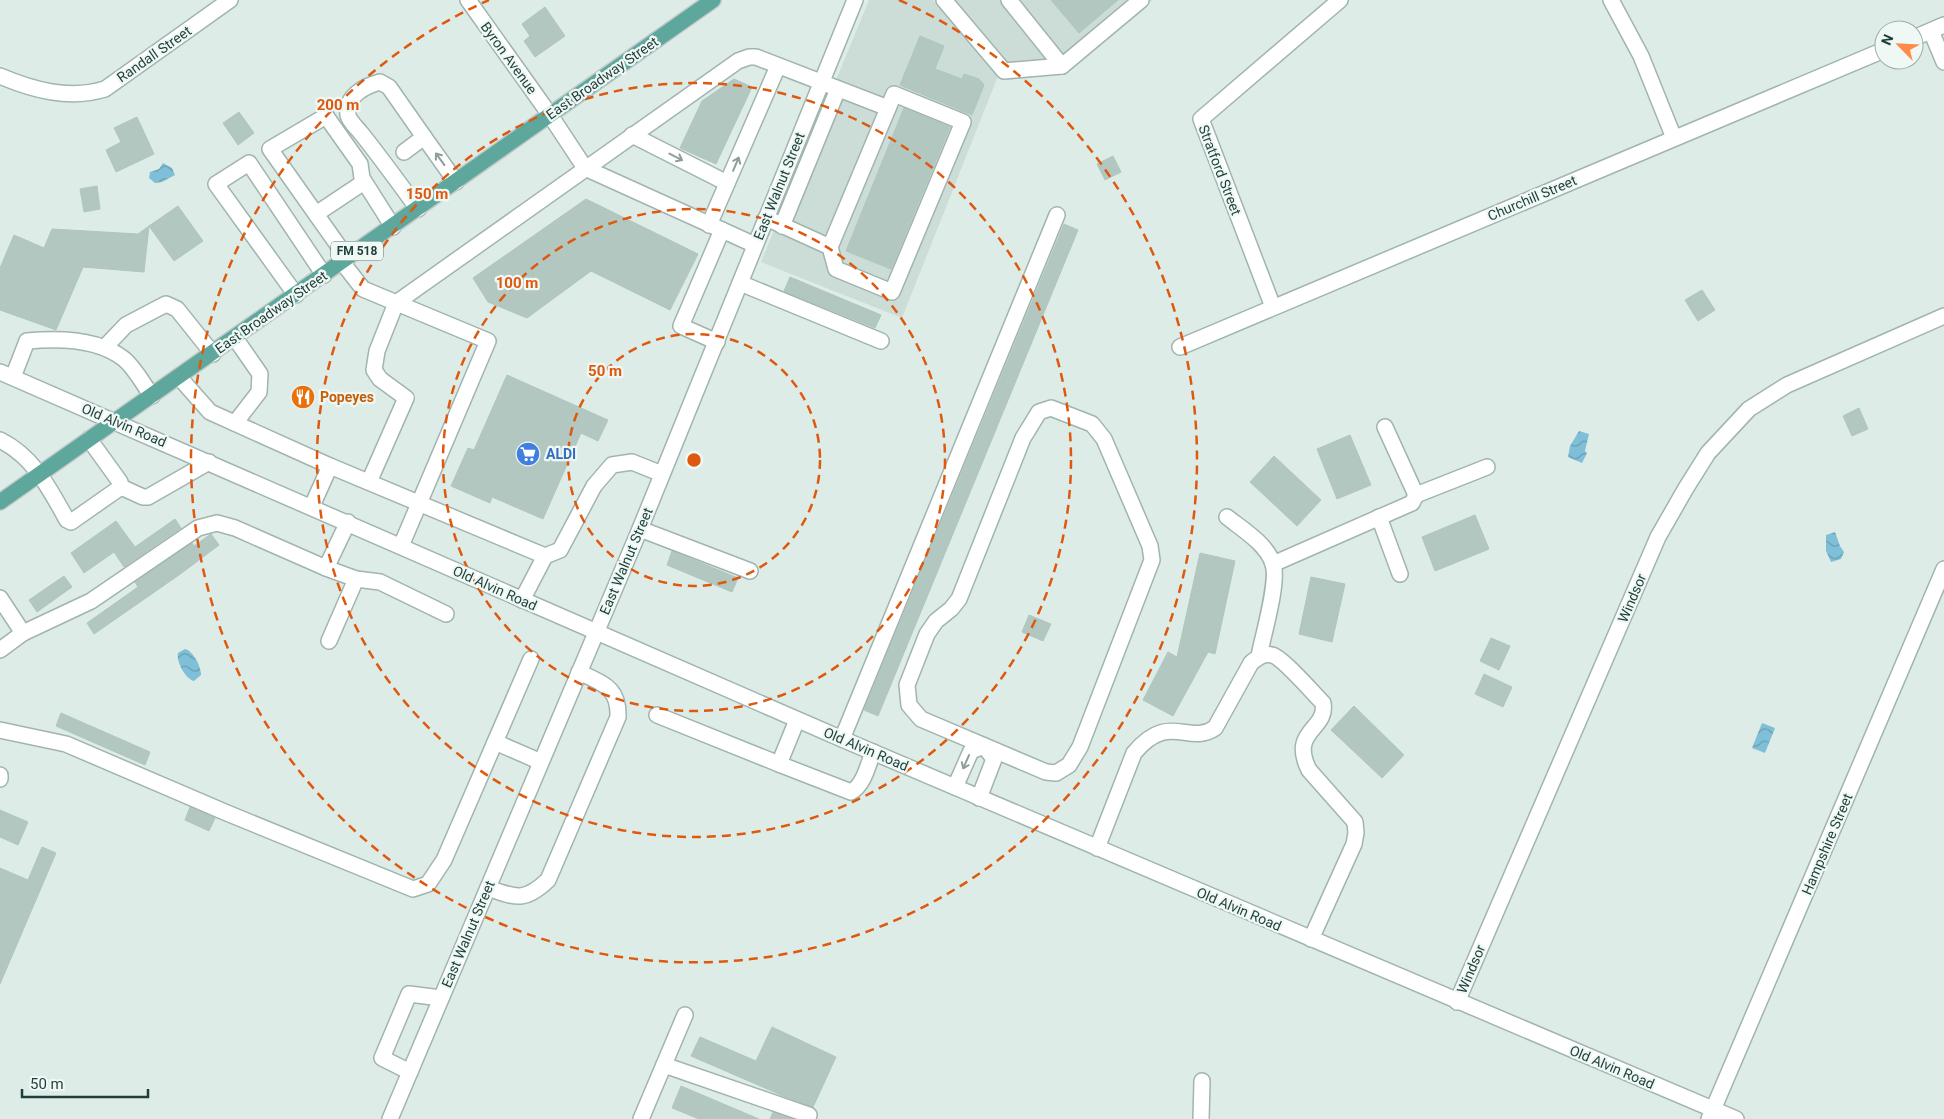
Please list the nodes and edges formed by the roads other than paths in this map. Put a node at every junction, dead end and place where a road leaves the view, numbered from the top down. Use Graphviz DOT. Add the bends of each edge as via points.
graph roads {
  1 [pos="230,0"];
  2 [pos="468,0"];
  3 [pos="713,0"];
  4 [pos="855,0"];
  5 [pos="944,0"];
  6 [pos="1009,0"];
  7 [pos="1141,0"];
  8 [pos="1340,0"];
  9 [pos="1611,0"];
  10 [pos="1937,28"];
  11 [pos="1924,34"];
  12 [pos="1874,54"];
  13 [pos="1944,62"];
  14 [pos="778,66"];
  15 [pos="1062,66"];
  16 [pos="0,76"];
  17 [pos="821,82"];
  18 [pos="838,89"];
  19 [pos="888,108"];
  20 [pos="550,115"];
  21 [pos="632,135"];
  22 [pos="424,137"];
  23 [pos="1674,138"];
  24 [pos="270,149"];
  25 [pos="404,152"];
  26 [pos="249,163"];
  27 [pos="585,168"];
  28 [pos="364,182"];
  29 [pos="456,182"];
  30 [pos="727,183"];
  31 [pos="418,209"];
  32 [pos="316,214"];
  33 [pos="1057,215"];
  34 [pos="766,218"];
  35 [pos="393,226"];
  36 [pos="782,226"];
  37 [pos="716,227"];
  38 [pos="755,245"];
  39 [pos="830,247"];
  40 [pos="345,260"];
  41 [pos="324,275"];
  42 [pos="740,283"];
  43 [pos="296,295"];
  44 [pos="396,303"];
  45 [pos="1273,308"];
  46 [pos="1944,316"];
  47 [pos="235,338"];
  48 [pos="880,341"];
  49 [pos="717,342"];
  50 [pos="105,347"];
  51 [pos="1180,347"];
  52 [pos="212,354"];
  53 [pos="6,374"];
  54 [pos="179,377"];
  55 [pos="152,396"];
  56 [pos="114,421"];
  57 [pos="235,423"];
  58 [pos="1385,427"];
  59 [pos="89,439"];
  60 [pos="0,440"];
  61 [pos="209,462"];
  62 [pos="330,466"];
  63 [pos="1487,467"];
  64 [pos="41,473"];
  65 [pos="662,474"];
  66 [pos="369,482"];
  67 [pos="121,487"];
  68 [pos="1416,495"];
  69 [pos="0,502"];
  70 [pos="419,504"];
  71 [pos="312,506"];
  72 [pos="1227,517"];
  73 [pos="1379,517"];
  74 [pos="348,522"];
  75 [pos="640,529"];
  76 [pos="401,546"];
  77 [pos="545,556"];
  78 [pos="1273,564"];
  79 [pos="326,568"];
  80 [pos="1944,569"];
  81 [pos="750,572"];
  82 [pos="1400,574"];
  83 [pos="356,580"];
  84 [pos="0,598"];
  85 [pos="522,600"];
  86 [pos="446,614"];
  87 [pos="23,633"];
  88 [pos="596,633"];
  89 [pos="329,641"];
  90 [pos="0,650"];
  91 [pos="1259,656"];
  92 [pos="531,659"];
  93 [pos="579,672"];
  94 [pos="657,715"];
  95 [pos="797,720"];
  96 [pos="0,730"];
  97 [pos="842,739"];
  98 [pos="495,742"];
  99 [pos="984,746"];
  100 [pos="873,752"];
  101 [pos="541,762"];
  102 [pos="779,764"];
  103 [pos="0,774"];
  104 [pos="0,779"];
  105 [pos="955,787"];
  106 [pos="979,798"];
  107 [pos="1097,848"];
  108 [pos="488,888"];
  109 [pos="1311,939"];
  110 [pos="441,998"];
  111 [pos="1457,1002"];
  112 [pos="685,1015"];
  113 [pos="664,1065"];
  114 [pos="410,1072"];
  115 [pos="1202,1080"];
  116 [pos="1711,1114"];
  117 [pos="809,1115"];
  118 [pos="390,1119"];
  119 [pos="641,1119"];
  120 [pos="1201,1119"];
  121 [pos="1736,1119"];
  1 -- 16 [label="street, Randall Street" via="105,89 90,94 47,92"];
  2 -- 20 [label="street, Byron Avenue"];
  3 -- 20 [label="main road, East Broadway Street / FM 518"];
  4 -- 17 [label="street, East Walnut Street"];
  5 -- 15 [label="street" via="1004,71"];
  6 -- 15 [label="street"];
  7 -- 15 [label="street"];
  8 -- 45 [label="street, Stratford Street" via="1201,119"];
  9 -- 23 [label="street" via="1641,56"];
  10 -- 11 [label="street"];
  10 -- 13 [label="street"];
  12 -- 23 [label="street, Churchill Street"];
  14 -- 17 [label="street"];
  14 -- 21 [label="street" via="756,57 738,61"];
  30 -- 14 [label="street, one-way"];
  17 -- 18 [label="street"];
  17 -- 34 [label="street, East Walnut Street"];
  18 -- 19 [label="street"];
  18 -- 36 [label="street"];
  19 -- 39 [label="street"];
  19 -- 39 [label="street" via="894,94 962,122 892,292 836,269"];
  20 -- 27 [label="street, Byron Avenue"];
  20 -- 29 [label="main road, East Broadway Street / FM 518"];
  21 -- 27 [label="street"];
  21 -- 30 [label="street, one-way"];
  22 -- 25 [label="street"];
  29 -- 22 [label="street, one-way"];
  22 -- 31 [label="street" via="389,87 380,82 367,85 348,105 348,117"];
  23 -- 45 [label="street, Churchill Street"];
  24 -- 26 [label="street"];
  24 -- 28 [label="street" via="326,116 360,164"];
  24 -- 32 [label="street"];
  26 -- 41 [label="street"];
  26 -- 43 [label="street" via="216,184"];
  27 -- 37 [label="street"];
  27 -- 44 [label="street"];
  28 -- 32 [label="street"];
  28 -- 35 [label="street"];
  29 -- 31 [label="main road, East Broadway Street / FM 518"];
  30 -- 37 [label="street"];
  31 -- 35 [label="main road, East Broadway Street / FM 518"];
  32 -- 40 [label="street"];
  33 -- 97 [label="street"];
  34 -- 36 [label="street"];
  34 -- 38 [label="street, East Walnut Street"];
  35 -- 40 [label="main road, East Broadway Street / FM 518"];
  36 -- 39 [label="street"];
  37 -- 38 [label="street"];
  37 -- 49 [label="street" via="680,326"];
  38 -- 42 [label="street, East Walnut Street"];
  40 -- 41 [label="main road, East Broadway Street / FM 518"];
  40 -- 44 [label="street" via="363,289"];
  41 -- 43 [label="main road, East Broadway Street / FM 518"];
  42 -- 48 [label="street"];
  42 -- 49 [label="street, East Walnut Street"];
  43 -- 47 [label="main road, East Broadway Street / FM 518"];
  44 -- 66 [label="street" via="377,351 374,370 406,398"];
  44 -- 70 [label="street" via="488,341"];
  45 -- 51 [label="street, Churchill Street"];
  46 -- 111 [label="street, Windsor" via="1787,385 1749,410 1708,453 1658,537"];
  47 -- 52 [label="main road, East Broadway Street / FM 518"];
  47 -- 57 [label="street" via="260,374 259,392"];
  49 -- 65 [label="street, East Walnut Street"];
  50 -- 52 [label="street" via="126,325 166,304 177,309"];
  50 -- 53 [label="street" via="52,339 27,341"];
  50 -- 55 [label="street" via="125,360"];
  52 -- 54 [label="main road, East Broadway Street / FM 518"];
  53 -- 56 [label="street, Old Alvin Road"];
  54 -- 55 [label="main road, East Broadway Street / FM 518"];
  54 -- 57 [label="street" via="210,412"];
  55 -- 56 [label="main road, East Broadway Street / FM 518"];
  56 -- 59 [label="main road, East Broadway Street / FM 518"];
  56 -- 61 [label="street, Old Alvin Road"];
  57 -- 62 [label="street"];
  58 -- 68 [label="street"];
  59 -- 64 [label="main road, East Broadway Street / FM 518"];
  59 -- 67 [label="street"];
  60 -- 64 [label="street" via="9,444"];
  61 -- 67 [label="street" via="148,497 143,498"];
  61 -- 71 [label="street, Old Alvin Road"];
  62 -- 66 [label="street"];
  62 -- 71 [label="street"];
  63 -- 68 [label="street"];
  64 -- 67 [label="street" via="69,522 75,521"];
  64 -- 69 [label="main road, East Broadway Street / FM 518"];
  65 -- 75 [label="street, East Walnut Street"];
  65 -- 77 [label="street" via="632,462 612,465 594,486 560,550"];
  66 -- 70 [label="street"];
  68 -- 73 [label="street" via="1412,503"];
  70 -- 76 [label="street"];
  70 -- 77 [label="street"];
  71 -- 74 [label="street, Old Alvin Road"];
  72 -- 78 [label="street" via="1263,547"];
  73 -- 78 [label="street"];
  73 -- 82 [label="street"];
  74 -- 76 [label="street, Old Alvin Road"];
  74 -- 79 [label="street"];
  75 -- 81 [label="street"];
  75 -- 88 [label="street, East Walnut Street"];
  76 -- 85 [label="street, Old Alvin Road"];
  77 -- 85 [label="street"];
  78 -- 91 [label="street" via="1274,580"];
  79 -- 83 [label="street"];
  79 -- 87 [label="street" via="236,528 217,523 198,528 91,601"];
  80 -- 116 [label="street, Hampshire Street"];
  83 -- 86 [label="street" via="380,582"];
  83 -- 89 [label="street"];
  84 -- 87 [label="street"];
  85 -- 88 [label="street, Old Alvin Road"];
  87 -- 90 [label="street"];
  88 -- 93 [label="street, East Walnut Street"];
  88 -- 95 [label="street, Old Alvin Road"];
  91 -- 107 [label="street" via="1250,663 1210,732 1167,730 1142,743 1134,753"];
  91 -- 109 [label="street" via="1272,655 1281,660 1323,703 1322,718 1303,742 1302,752 1308,770 1355,822 1354,844"];
  92 -- 98 [label="street"];
  93 -- 101 [label="street, East Walnut Street"];
  93 -- 108 [label="street" via="609,687 619,703 618,717 548,880 534,893 522,896 510,896"];
  94 -- 102 [label="street"];
  95 -- 97 [label="street, Old Alvin Road"];
  95 -- 102 [label="street"];
  96 -- 98 [label="street" via="66,744 412,889 428,884 444,860"];
  97 -- 100 [label="street, Old Alvin Road"];
  98 -- 101 [label="street"];
  99 -- 99 [label="street" via="1046,772 1056,773 1069,764 1080,747 1152,560 1150,546 1104,439 1092,424 1051,408 1039,412 1023,438 958,599 927,634 907,685 909,705 922,719"];
  99 -- 105 [label="street, one-way" via="971,751"];
  99 -- 106 [label="street" via="994,759"];
  100 -- 102 [label="street" via="857,789 851,792"];
  100 -- 105 [label="street, Old Alvin Road"];
  101 -- 108 [label="street, East Walnut Street"];
  103 -- 104 [label="street"];
  105 -- 106 [label="street, Old Alvin Road"];
  106 -- 107 [label="street, Old Alvin Road"];
  107 -- 109 [label="street, Old Alvin Road"];
  108 -- 110 [label="street, East Walnut Street"];
  109 -- 111 [label="street, Old Alvin Road"];
  110 -- 114 [label="street, East Walnut Street"];
  110 -- 114 [label="street" via="409,994 382,1058"];
  111 -- 116 [label="street, Old Alvin Road"];
  112 -- 113 [label="street"];
  113 -- 117 [label="street"];
  113 -- 119 [label="street"];
  114 -- 118 [label="street, East Walnut Street"];
  115 -- 120 [label="street"];
  116 -- 121 [label="street, Old Alvin Road"];
}
